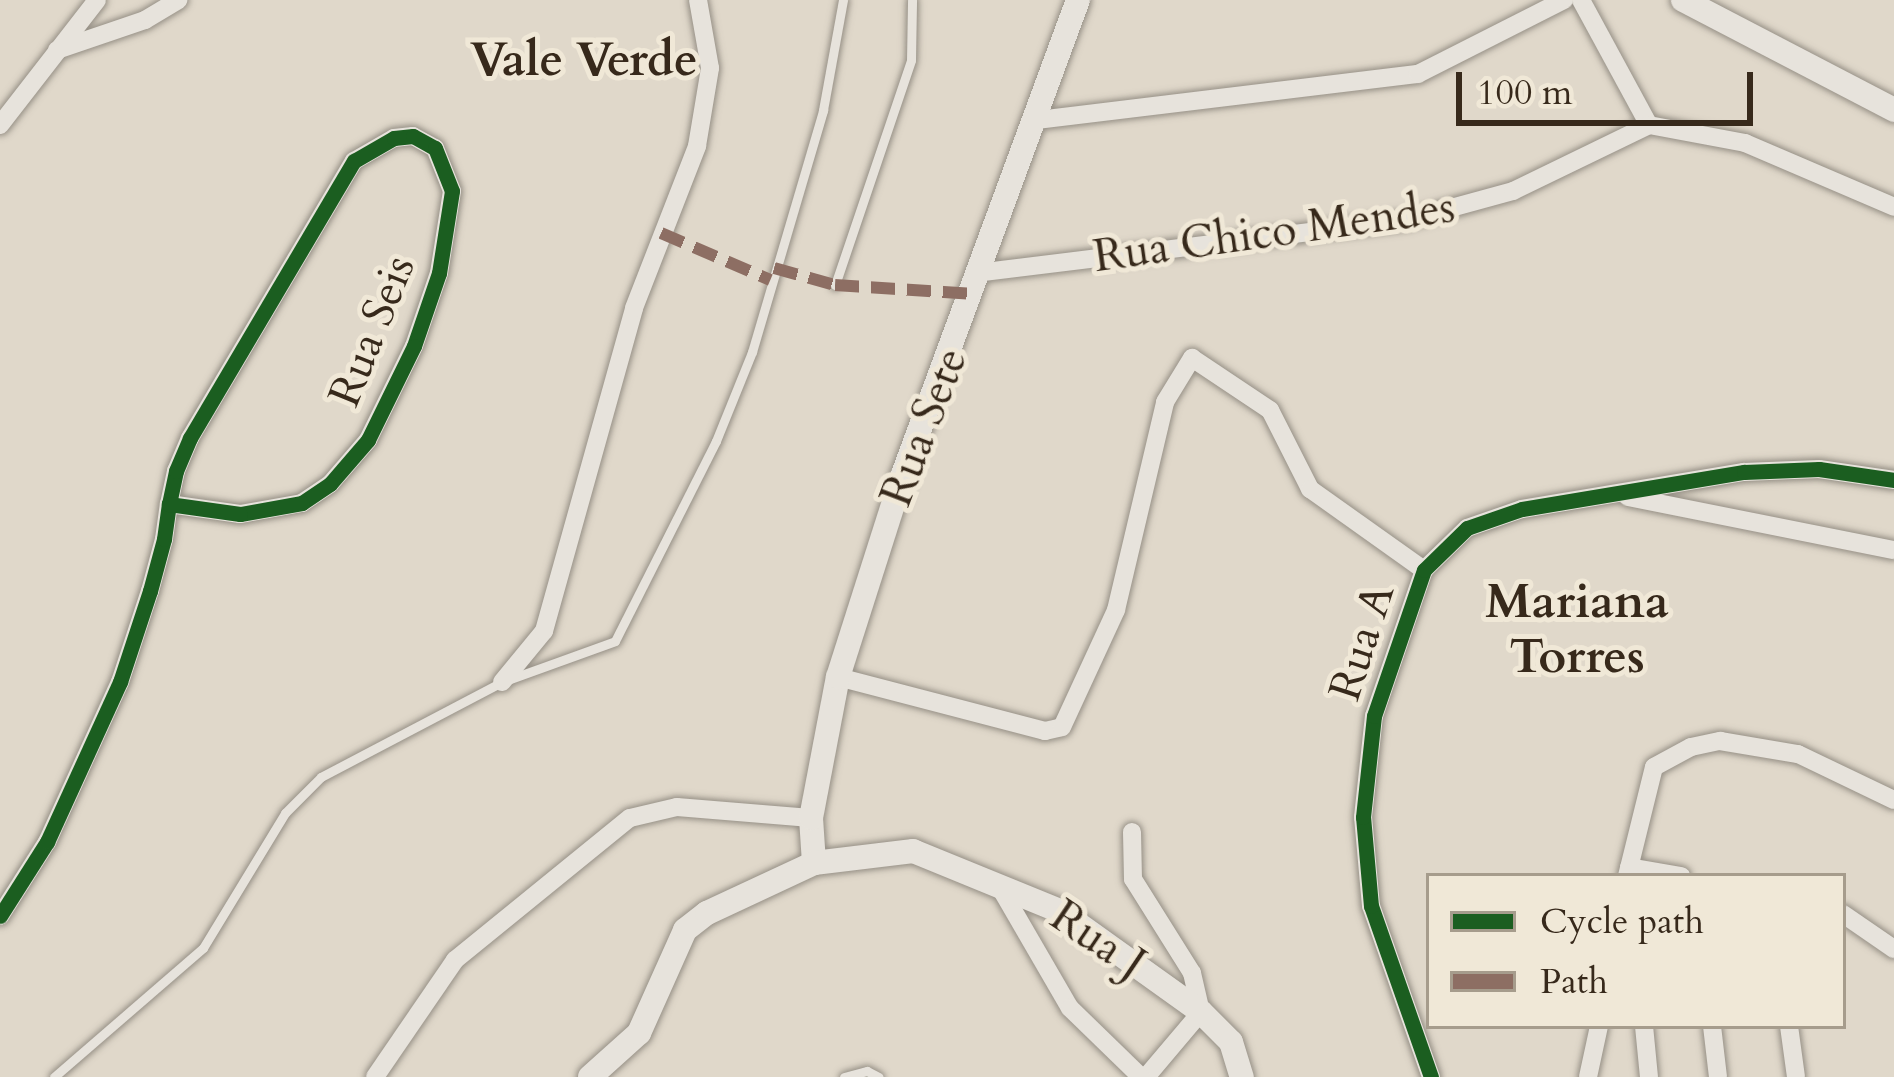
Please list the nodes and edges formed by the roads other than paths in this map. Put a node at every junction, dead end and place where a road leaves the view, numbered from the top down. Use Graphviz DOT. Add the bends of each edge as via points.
graph roads {
  1 [pos="97,0"];
  2 [pos="178,0"];
  3 [pos="698,0"];
  4 [pos="843,0"];
  5 [pos="913,0"];
  6 [pos="1078,0"];
  7 [pos="1564,0"];
  8 [pos="1581,0"];
  9 [pos="1683,0"];
  10 [pos="57,50"];
  11 [pos="1894,110"];
  12 [pos="1037,120"];
  13 [pos="0,125"];
  14 [pos="1649,125"];
  15 [pos="1894,207"];
  16 [pos="984,272"];
  17 [pos="835,285"];
  18 [pos="1894,480"];
  19 [pos="1607,493"];
  20 [pos="169,504"];
  21 [pos="1894,550"];
  22 [pos="1424,570"];
  23 [pos="838,676"];
  24 [pos="502,682"];
  25 [pos="1894,800"];
  26 [pos="811,818"];
  27 [pos="1132,832"];
  28 [pos="814,863"];
  29 [pos="1628,872"];
  30 [pos="996,880"];
  31 [pos="0,916"];
  32 [pos="1846,916"];
  33 [pos="1889,944"];
  34 [pos="1201,1012"];
  35 [pos="1598,1029"];
  36 [pos="1644,1029"];
  37 [pos="1712,1029"];
  38 [pos="1789,1029"];
  39 [pos="600,1074"];
  40 [pos="54,1077"];
  41 [pos="374,1077"];
  42 [pos="844,1077"];
  43 [pos="879,1077"];
  44 [pos="1144,1077"];
  45 [pos="1242,1077"];
  46 [pos="1431,1077"];
  47 [pos="1588,1077"];
  48 [pos="1649,1077"];
  49 [pos="1718,1077"];
  50 [pos="1796,1077"];
  1 -- 10 [label="street"];
  2 -- 10 [label="street"];
  3 -- 24 [label="street" via="710,68 697,146 634,308 544,631"];
  4 -- 24 [label="lane" via="823,110 752,352 634,615 615,641 591,654"];
  5 -- 17 [label="lane" via="910,59"];
  6 -- 12 [label="street, Rua Sete"];
  7 -- 12 [label="street" via="1418,74"];
  8 -- 14 [label="street"];
  9 -- 11 [label="street"];
  10 -- 13 [label="street"];
  12 -- 16 [label="street, Rua Sete"];
  14 -- 15 [label="street" via="1745,143"];
  14 -- 16 [label="street, Rua Chico Mendes" via="1513,191 1407,220"];
  16 -- 23 [label="street, Rua Sete" via="902,476"];
  18 -- 19 [label="street, Rua A" via="1819,469 1744,472"];
  19 -- 21 [label="street"];
  19 -- 22 [label="street, Rua A" via="1482,521 1449,539"];
  20 -- 20 [label="street, Rua Seis" via="240,514 302,503 368,440 439,273 452,191 435,148 413,136 394,138 354,161 190,438"];
  20 -- 31 [label="street, Rua Seis" via="150,591 104,719 47,842"];
  22 -- 23 [label="street" via="1310,489 1270,410 1192,358 1154,437 1136,550 1116,610 1062,727 1045,731"];
  22 -- 46 [label="street, Rua A" via="1374,716 1363,817 1371,906"];
  23 -- 26 [label="street, Rua Sete"];
  24 -- 40 [label="lane" via="396,731 302,792 203,948"];
  25 -- 29 [label="street" via="1798,754 1720,741 1691,747 1654,767"];
  26 -- 28 [label="street, Rua Sete"];
  26 -- 41 [label="street" via="677,807 630,818 455,960"];
  27 -- 34 [label="street" via="1133,879 1192,973"];
  28 -- 30 [label="street, Rua J" via="913,851"];
  28 -- 39 [label="street" via="739,895 685,930 639,1033"];
  30 -- 34 [label="street, Rua J" via="1060,911"];
  30 -- 44 [label="street" via="1070,1008"];
  32 -- 33 [label="street"];
  34 -- 44 [label="street"];
  34 -- 45 [label="street, Rua J" via="1231,1042"];
  35 -- 47 [label="street"];
  36 -- 48 [label="street"];
  37 -- 49 [label="street"];
  38 -- 50 [label="street"];
  42 -- 43 [label="lane"];
}
